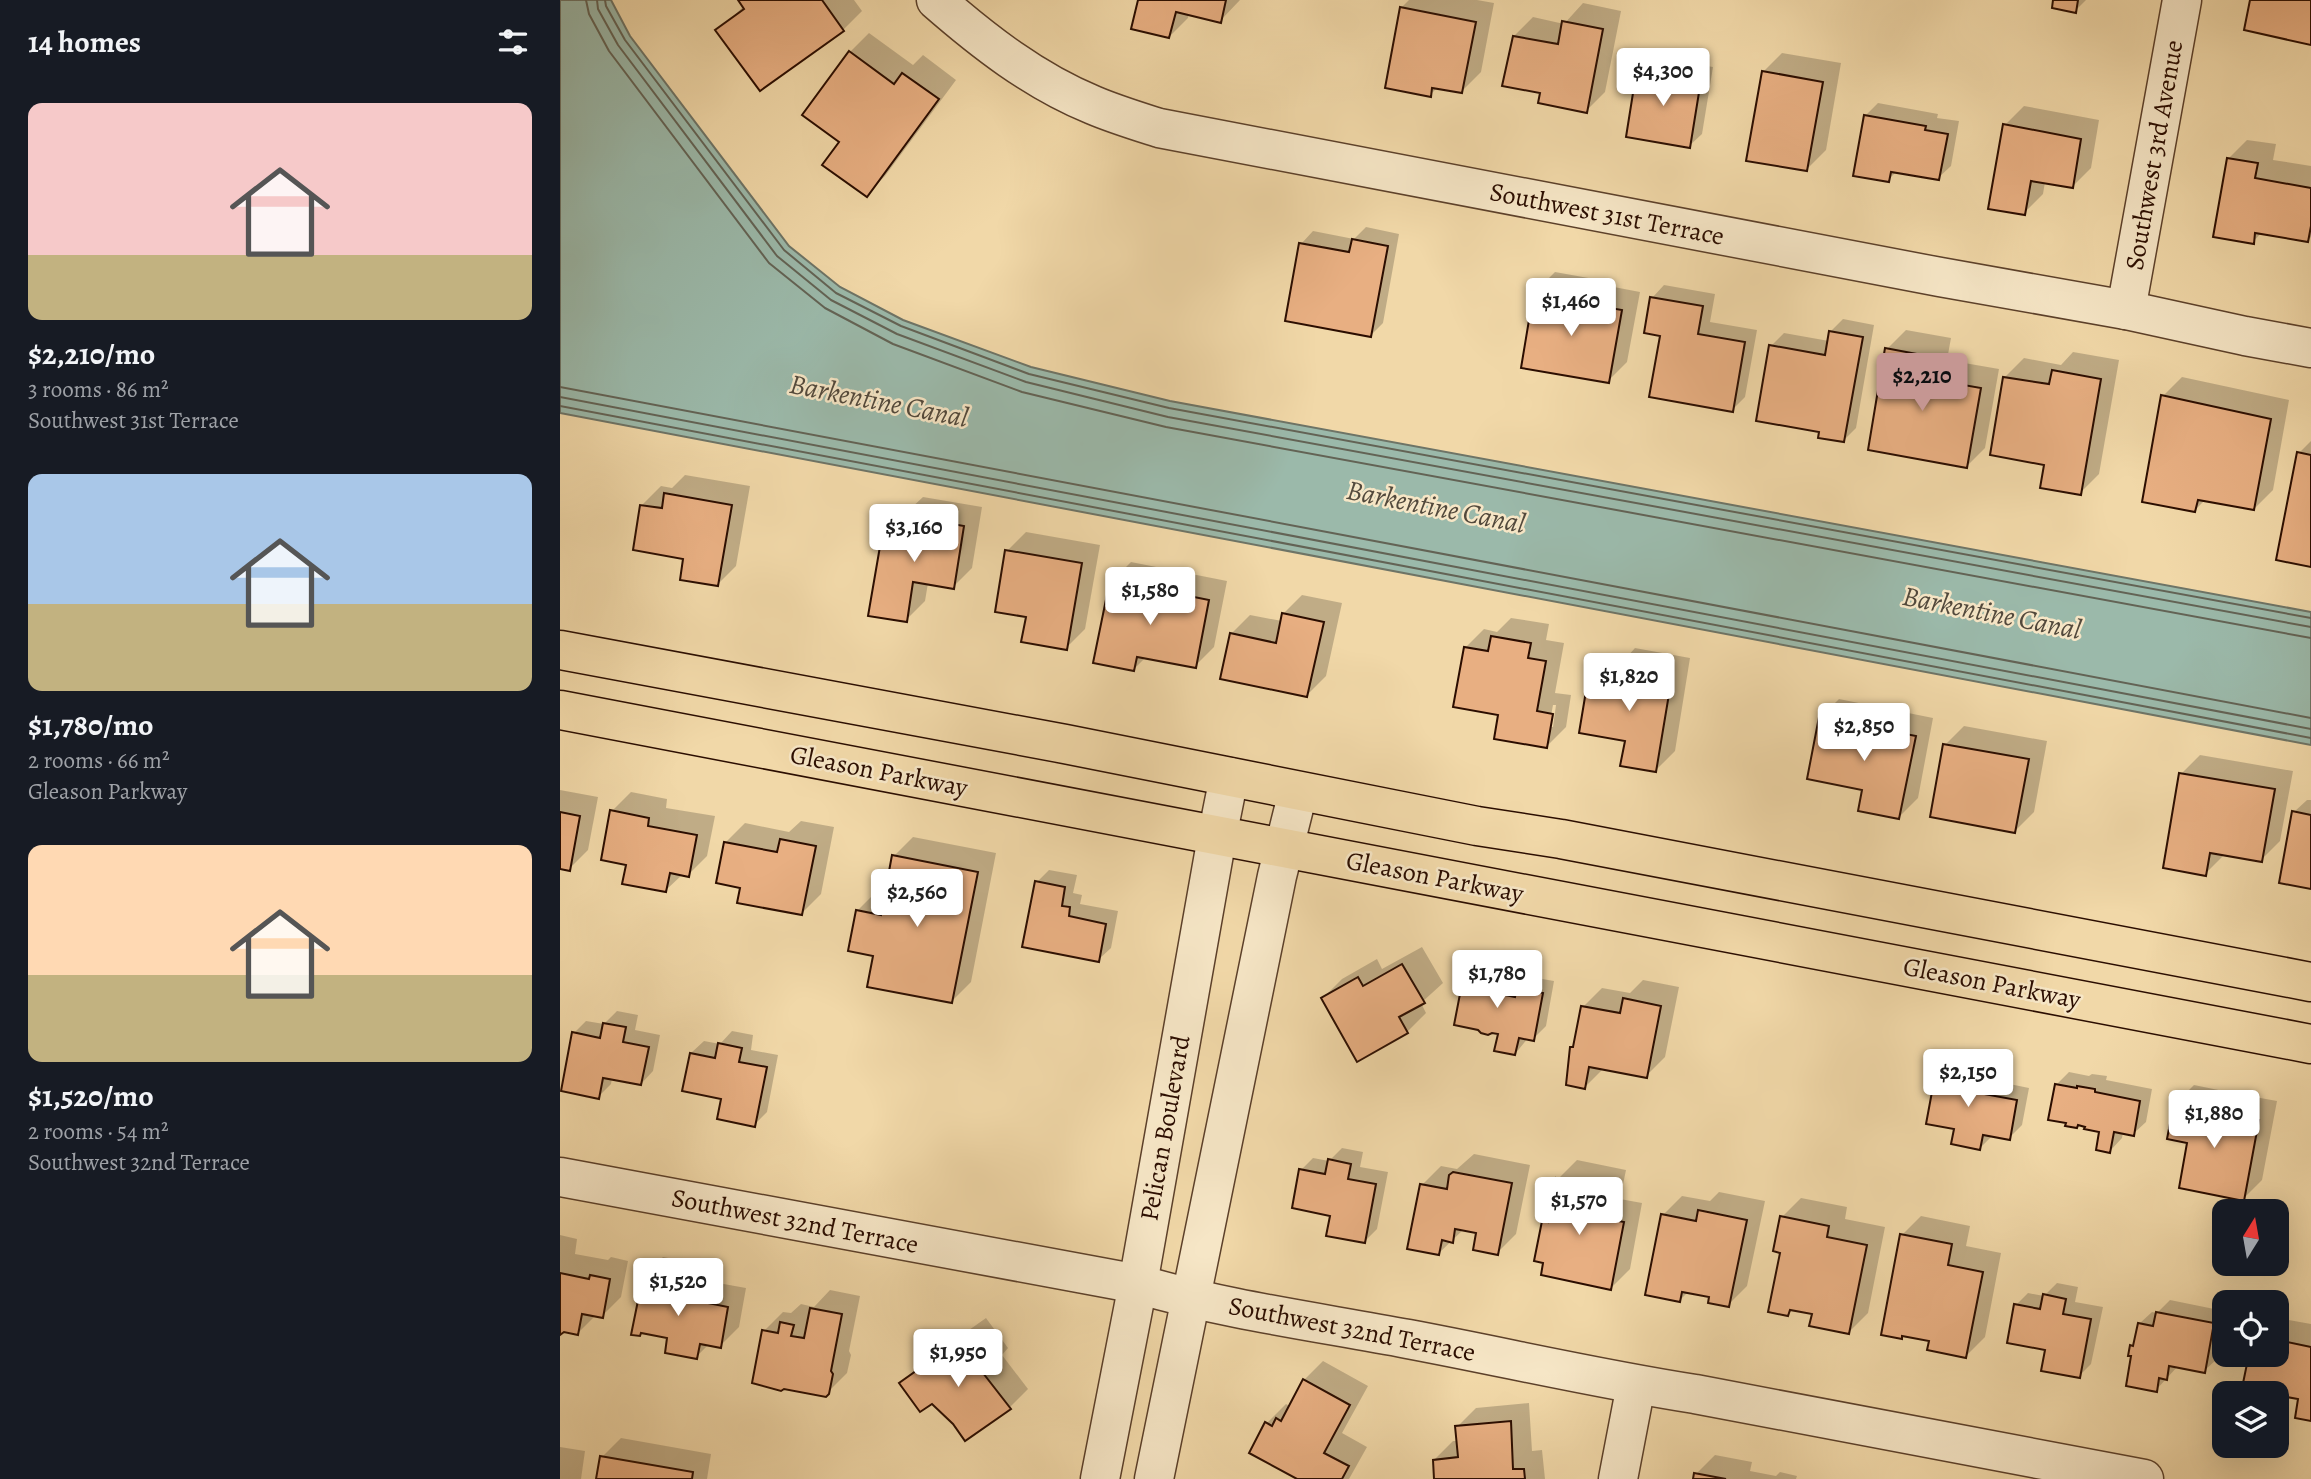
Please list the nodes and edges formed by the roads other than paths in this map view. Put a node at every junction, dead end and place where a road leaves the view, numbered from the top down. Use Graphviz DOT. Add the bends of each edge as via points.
graph roads {
  1 [pos="936,0"];
  2 [pos="2182,0"];
  3 [pos="2126,310"];
  4 [pos="2311,348"];
  5 [pos="560,650"];
  6 [pos="560,710"];
  7 [pos="1230,777"];
  8 [pos="1298,792"];
  9 [pos="1217,836"];
  10 [pos="1283,847"];
  11 [pos="2311,982"];
  12 [pos="2311,1044"];
  13 [pos="560,1177"];
  14 [pos="1138,1284"];
  15 [pos="1191,1300"];
  16 [pos="1636,1385"];
  17 [pos="1100,1479"];
  18 [pos="1154,1479"];
  19 [pos="1618,1479"];
  20 [pos="2144,1479"];
  1 -- 3 [label="street, Southwest 31st Terrace" via="1028,72 1091,105 1159,128"];
  2 -- 3 [label="street, Southwest 3rd Avenue"];
  3 -- 4 [label="street, Southwest 31st Terrace"];
  5 -- 7 [label="main road"];
  6 -- 9 [label="main road, Gleason Parkway"];
  7 -- 8 [label="main road"];
  7 -- 9 [label="street, Pelican Boulevard"];
  8 -- 10 [label="street"];
  8 -- 11 [label="main road"];
  9 -- 10 [label="main road, Gleason Parkway"];
  9 -- 14 [label="street, Pelican Boulevard"];
  10 -- 12 [label="main road, Gleason Parkway"];
  10 -- 15 [label="street"];
  13 -- 14 [label="street, Southwest 32nd Terrace"];
  14 -- 15 [label="street, Southwest 32nd Terrace"];
  14 -- 17 [label="street, Pelican Boulevard"];
  15 -- 16 [label="street, Southwest 32nd Terrace"];
  15 -- 18 [label="street"];
  16 -- 19 [label="street"];
  16 -- 20 [label="street, Southwest 32nd Terrace"];
}
